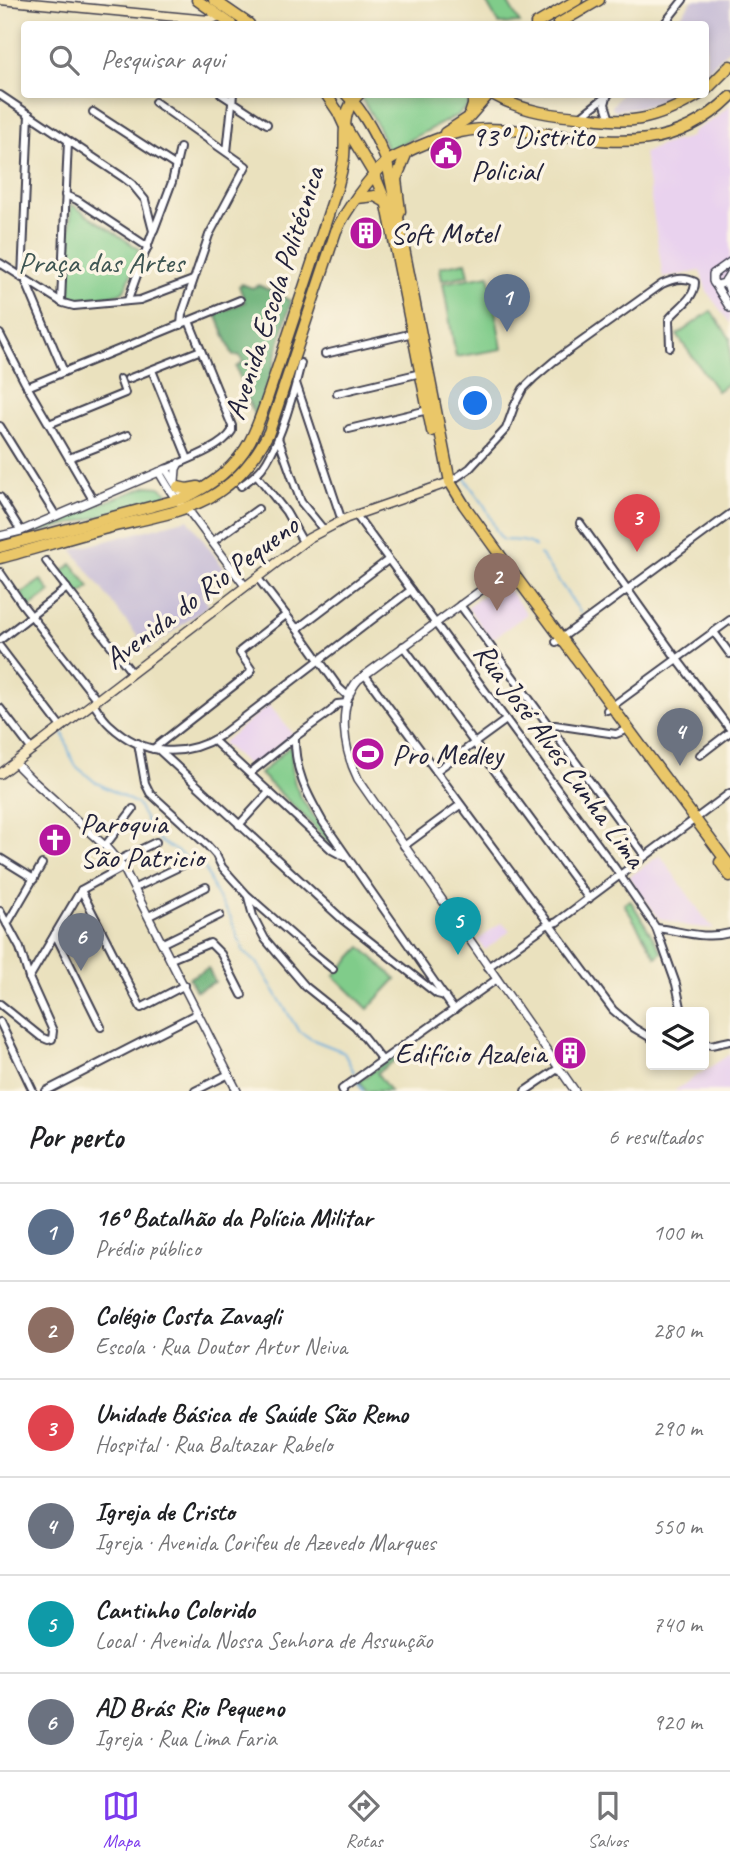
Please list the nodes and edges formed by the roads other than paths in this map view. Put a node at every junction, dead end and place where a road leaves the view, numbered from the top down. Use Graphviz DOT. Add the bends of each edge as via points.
graph roads {
  1 [pos="0,0"];
  2 [pos="197,0"];
  3 [pos="214,0"];
  4 [pos="578,0"];
  5 [pos="599,0"];
  6 [pos="683,0"];
  7 [pos="28,2"];
  8 [pos="216,16"];
  9 [pos="237,21"];
  10 [pos="541,21"];
  11 [pos="563,21"];
  12 [pos="666,21"];
  13 [pos="730,66"];
  14 [pos="709,86"];
  15 [pos="0,95"];
  16 [pos="730,97"];
  17 [pos="226,98"];
  18 [pos="233,98"];
  19 [pos="329,98"];
  20 [pos="353,98"];
  21 [pos="354,98"];
  22 [pos="473,98"];
  23 [pos="486,98"];
  24 [pos="498,98"];
  25 [pos="605,98"];
  26 [pos="607,98"];
  27 [pos="693,98"];
  28 [pos="155,102"];
  29 [pos="233,103"];
  30 [pos="93,112"];
  31 [pos="29,114"];
  32 [pos="579,117"];
  33 [pos="468,118"];
  34 [pos="610,120"];
  35 [pos="267,124"];
  36 [pos="344,125"];
  37 [pos="442,136"];
  38 [pos="68,141"];
  39 [pos="356,143"];
  40 [pos="180,148"];
  41 [pos="227,152"];
  42 [pos="407,152"];
  43 [pos="387,162"];
  44 [pos="176,166"];
  45 [pos="375,176"];
  46 [pos="65,195"];
  47 [pos="356,198"];
  48 [pos="386,202"];
  49 [pos="398,216"];
  50 [pos="153,232"];
  51 [pos="148,247"];
  52 [pos="730,262"];
  53 [pos="0,263"];
  54 [pos="716,272"];
  55 [pos="727,277"];
  56 [pos="24,279"];
  57 [pos="193,280"];
  58 [pos="714,283"];
  59 [pos="730,293"];
  60 [pos="128,300"];
  61 [pos="240,300"];
  62 [pos="61,302"];
  63 [pos="730,308"];
  64 [pos="189,321"];
  65 [pos="181,325"];
  66 [pos="412,333"];
  67 [pos="0,334"];
  68 [pos="3,345"];
  69 [pos="670,347"];
  70 [pos="201,350"];
  71 [pos="325,354"];
  72 [pos="301,363"];
  73 [pos="152,370"];
  74 [pos="64,372"];
  75 [pos="421,373"];
  76 [pos="296,383"];
  77 [pos="27,387"];
  78 [pos="337,393"];
  79 [pos="428,410"];
  80 [pos="49,425"];
  81 [pos="0,426"];
  82 [pos="349,429"];
  83 [pos="128,435"];
  84 [pos="278,438"];
  85 [pos="69,458"];
  86 [pos="188,459"];
  87 [pos="179,463"];
  88 [pos="163,471"];
  89 [pos="256,474"];
  90 [pos="144,479"];
  91 [pos="215,480"];
  92 [pos="447,484"];
  93 [pos="172,486"];
  94 [pos="241,486"];
  95 [pos="0,497"];
  96 [pos="93,500"];
  97 [pos="165,502"];
  98 [pos="183,503"];
  99 [pos="258,509"];
  100 [pos="730,514"];
  101 [pos="356,515"];
  102 [pos="56,516"];
  103 [pos="342,521"];
  104 [pos="580,523"];
  105 [pos="323,529"];
  106 [pos="64,530"];
  107 [pos="21,531"];
  108 [pos="0,536"];
  109 [pos="212,542"];
  110 [pos="303,542"];
  111 [pos="53,543"];
  112 [pos="0,547"];
  113 [pos="3,559"];
  114 [pos="388,560"];
  115 [pos="46,561"];
  116 [pos="507,571"];
  117 [pos="0,572"];
  118 [pos="257,578"];
  119 [pos="245,586"];
  120 [pos="67,588"];
  121 [pos="411,590"];
  122 [pos="627,590"];
  123 [pos="460,605"];
  124 [pos="286,615"];
  125 [pos="32,616"];
  126 [pos="730,620"];
  127 [pos="435,623"];
  128 [pos="297,629"];
  129 [pos="714,632"];
  130 [pos="0,640"];
  131 [pos="558,640"];
  132 [pos="403,646"];
  133 [pos="0,647"];
  134 [pos="730,654"];
  135 [pos="677,659"];
  136 [pos="320,660"];
  137 [pos="132,673"];
  138 [pos="365,675"];
  139 [pos="346,699"];
  140 [pos="95,701"];
  141 [pos="0,708"];
  142 [pos="609,708"];
  143 [pos="506,720"];
  144 [pos="550,726"];
  145 [pos="61,727"];
  146 [pos="625,730"];
  147 [pos="730,731"];
  148 [pos="295,737"];
  149 [pos="213,740"];
  150 [pos="138,743"];
  151 [pos="474,743"];
  152 [pos="32,750"];
  153 [pos="157,750"];
  154 [pos="700,755"];
  155 [pos="15,762"];
  156 [pos="1,771"];
  157 [pos="436,771"];
  158 [pos="250,773"];
  159 [pos="269,792"];
  160 [pos="730,793"];
  161 [pos="460,805"];
  162 [pos="133,809"];
  163 [pos="693,821"];
  164 [pos="239,825"];
  165 [pos="156,842"];
  166 [pos="105,846"];
  167 [pos="404,846"];
  168 [pos="645,856"];
  169 [pos="347,857"];
  170 [pos="0,858"];
  171 [pos="189,862"];
  172 [pos="43,864"];
  173 [pos="121,864"];
  174 [pos="730,866"];
  175 [pos="620,875"];
  176 [pos="730,876"];
  177 [pos="34,879"];
  178 [pos="206,887"];
  179 [pos="135,888"];
  180 [pos="81,890"];
  181 [pos="247,895"];
  182 [pos="589,899"];
  183 [pos="0,911"];
  184 [pos="220,915"];
  185 [pos="149,916"];
  186 [pos="7,924"];
  187 [pos="550,925"];
  188 [pos="656,928"];
  189 [pos="730,933"];
  190 [pos="55,934"];
  191 [pos="163,943"];
  192 [pos="171,959"];
  193 [pos="488,967"];
  194 [pos="333,969"];
  195 [pos="29,978"];
  196 [pos="497,979"];
  197 [pos="185,985"];
  198 [pos="242,995"];
  199 [pos="445,996"];
  200 [pos="0,1004"];
  201 [pos="681,1007"];
  202 [pos="454,1010"];
  203 [pos="198,1013"];
  204 [pos="0,1022"];
  205 [pos="101,1027"];
  206 [pos="646,1034"];
  207 [pos="730,1041"];
  208 [pos="709,1044"];
  209 [pos="382,1060"];
  210 [pos="559,1068"];
  211 [pos="229,1074"];
  212 [pos="342,1090"];
  213 [pos="33,1091"];
  214 [pos="46,1091"];
  215 [pos="195,1091"];
  216 [pos="237,1091"];
  217 [pos="525,1091"];
  218 [pos="575,1091"];
  1 -- 7 [label="main road"];
  2 -- 8 [label="main road"];
  3 -- 8 [label="main road"];
  4 -- 10 [label="main road"];
  5 -- 11 [label="main road"];
  6 -- 12 [label="street"];
  7 -- 8 [label="main road" via="198,19"];
  8 -- 9 [label="main road"];
  13 -- 14 [label="main road"];
  15 -- 31 [label="street"];
  16 -- 37 [label="main road, Avenida Escola Politécnica" via="700,121 643,141 487,129"];
  17 -- 29 [label="street"];
  18 -- 29 [label="street"];
  19 -- 36 [label="main road"];
  20 -- 36 [label="main road, Avenida Escola Politécnica"];
  21 -- 43 [label="main road"];
  22 -- 33 [label="main road"];
  23 -- 33 [label="main road"];
  24 -- 32 [label="main road" via="529,110"];
  25 -- 32 [label="street"];
  26 -- 34 [label="street"];
  27 -- 34 [label="main road" via="642,118"];
  28 -- 41 [label="street"];
  29 -- 35 [label="street"];
  29 -- 41 [label="street"];
  30 -- 44 [label="street"];
  31 -- 38 [label="street"];
  31 -- 56 [label="street"];
  32 -- 34 [label="main road"];
  33 -- 37 [label="main road"];
  36 -- 39 [label="main road"];
  36 -- 91 [label="main road, Avenida Escola Politécnica" via="338,185 255,432"];
  37 -- 42 [label="main road, Avenida Escola Politécnica"];
  38 -- 46 [label="street"];
  38 -- 50 [label="street" via="132,184 145,200"];
  39 -- 43 [label="main road" via="372,157"];
  39 -- 45 [label="main road"];
  40 -- 44 [label="street"];
  41 -- 57 [label="street" via="246,166 209,235"];
  42 -- 43 [label="main road, Avenida Escola Politécnica"];
  42 -- 49 [label="main road" via="396,179"];
  43 -- 45 [label="main road, Avenida Escola Politécnica"];
  43 -- 49 [label="main road"];
  44 -- 50 [label="street"];
  45 -- 47 [label="main road, Avenida Escola Politécnica"];
  45 -- 48 [label="main road"];
  46 -- 51 [label="street"];
  46 -- 62 [label="street"];
  47 -- 48 [label="main road" via="375,196"];
  47 -- 98 [label="main road, Avenida Escola Politécnica" via="336,231 263,444 246,468 215,494"];
  48 -- 66 [label="main road"];
  49 -- 92 [label="main road"];
  50 -- 51 [label="street"];
  51 -- 60 [label="street"];
  52 -- 54 [label="street"];
  53 -- 56 [label="street"];
  54 -- 55 [label="street"];
  54 -- 58 [label="street"];
  55 -- 58 [label="street" via="721,285"];
  55 -- 59 [label="street"];
  56 -- 62 [label="street"];
  56 -- 74 [label="street"];
  57 -- 60 [label="street" via="140,300"];
  57 -- 65 [label="street"];
  58 -- 63 [label="street"];
  60 -- 62 [label="street" via="74,306"];
  61 -- 64 [label="street"];
  64 -- 65 [label="street"];
  64 -- 70 [label="street"];
  65 -- 74 [label="street"];
  66 -- 71 [label="street"];
  66 -- 75 [label="main road"];
  67 -- 68 [label="street"];
  68 -- 77 [label="street"];
  69 -- 92 [label="street" via="669,318 694,293 692,280 662,284 554,361 523,389 506,429 470,468"];
  70 -- 73 [label="street"];
  70 -- 86 [label="street" via="232,426 225,440"];
  72 -- 76 [label="street"];
  73 -- 80 [label="street" via="124,379 125,393"];
  73 -- 86 [label="street"];
  74 -- 77 [label="street"];
  75 -- 78 [label="street"];
  75 -- 79 [label="main road"];
  76 -- 84 [label="street"];
  76 -- 103 [label="street"];
  77 -- 80 [label="street"];
  79 -- 82 [label="street"];
  79 -- 92 [label="main road"];
  80 -- 85 [label="street"];
  81 -- 102 [label="street"];
  83 -- 85 [label="street"];
  84 -- 89 [label="street"];
  84 -- 105 [label="street" via="301,502"];
  85 -- 96 [label="street"];
  86 -- 87 [label="street"];
  87 -- 88 [label="street"];
  87 -- 93 [label="street"];
  88 -- 90 [label="street"];
  88 -- 93 [label="street"];
  89 -- 94 [label="street"];
  89 -- 110 [label="street"];
  90 -- 93 [label="street"];
  90 -- 96 [label="street"];
  91 -- 93 [label="main road" via="187,489"];
  91 -- 98 [label="main road, Avenida Escola Politécnica"];
  92 -- 101 [label="main road, Avenida do Rio Pequeno"];
  92 -- 116 [label="main road"];
  93 -- 97 [label="main road"];
  93 -- 98 [label="street"];
  95 -- 107 [label="street"];
  96 -- 102 [label="street"];
  97 -- 98 [label="main road, Avenida Escola Politécnica"];
  97 -- 106 [label="main road, Avenida Escola Politécnica"];
  98 -- 109 [label="street"];
  98 -- 111 [label="main road, Avenida Escola Politécnica"];
  99 -- 109 [label="street"];
  100 -- 122 [label="street"];
  101 -- 103 [label="main road, Avenida do Rio Pequeno"];
  101 -- 114 [label="street, Rua José Alves Cunha Lima"];
  102 -- 106 [label="street"];
  102 -- 107 [label="street"];
  103 -- 105 [label="main road, Avenida do Rio Pequeno"];
  104 -- 122 [label="street"];
  105 -- 110 [label="main road, Avenida do Rio Pequeno"];
  106 -- 111 [label="main road"];
  106 -- 112 [label="main road, Avenida Escola Politécnica"];
  107 -- 108 [label="street"];
  109 -- 119 [label="street"];
  110 -- 118 [label="main road, Avenida do Rio Pequeno"];
  111 -- 113 [label="main road, Avenida Escola Politécnica"];
  114 -- 121 [label="street, Rua José Alves Cunha Lima"];
  114 -- 128 [label="street"];
  115 -- 120 [label="street"];
  116 -- 123 [label="street"];
  116 -- 131 [label="main road"];
  117 -- 125 [label="street"];
  118 -- 119 [label="main road, Avenida do Rio Pequeno"];
  118 -- 124 [label="street"];
  119 -- 137 [label="main road, Avenida do Rio Pequeno"];
  120 -- 125 [label="street"];
  120 -- 137 [label="street"];
  121 -- 127 [label="street, Rua José Alves Cunha Lima"];
  121 -- 136 [label="street"];
  122 -- 131 [label="street"];
  122 -- 135 [label="street"];
  123 -- 127 [label="street"];
  123 -- 144 [label="street"];
  124 -- 128 [label="street"];
  124 -- 153 [label="street" via="240,651 250,673"];
  125 -- 130 [label="street"];
  125 -- 140 [label="street"];
  126 -- 129 [label="street"];
  127 -- 132 [label="street"];
  127 -- 143 [label="street, Rua José Alves Cunha Lima"];
  128 -- 136 [label="street"];
  129 -- 134 [label="street"];
  129 -- 135 [label="street"];
  131 -- 142 [label="main road"];
  132 -- 138 [label="street"];
  132 -- 151 [label="street"];
  133 -- 145 [label="street"];
  135 -- 142 [label="street"];
  135 -- 147 [label="street"];
  136 -- 139 [label="street" via="344,687"];
  136 -- 149 [label="street"];
  137 -- 140 [label="main road, Avenida do Rio Pequeno"];
  138 -- 139 [label="street"];
  138 -- 157 [label="street"];
  139 -- 148 [label="street"];
  139 -- 167 [label="street" via="348,758"];
  140 -- 145 [label="main road, Avenida do Rio Pequeno"];
  140 -- 150 [label="street" via="108,723"];
  141 -- 152 [label="street"];
  142 -- 146 [label="main road"];
  143 -- 151 [label="street"];
  143 -- 175 [label="street, Rua José Alves Cunha Lima"];
  144 -- 146 [label="street" via="616,734"];
  144 -- 168 [label="street"];
  145 -- 152 [label="main road, Avenida do Rio Pequeno"];
  146 -- 163 [label="main road"];
  147 -- 154 [label="street"];
  148 -- 158 [label="street"];
  148 -- 169 [label="street" via="304,789"];
  149 -- 153 [label="street" via="193,748"];
  149 -- 158 [label="street"];
  150 -- 153 [label="street"];
  150 -- 181 [label="street" via="146,788 207,845"];
  151 -- 157 [label="street"];
  151 -- 182 [label="street"];
  152 -- 155 [label="main road, Avenida do Rio Pequeno"];
  153 -- 164 [label="street"];
  155 -- 156 [label="main road, Avenida do Rio Pequeno"];
  155 -- 166 [label="street"];
  157 -- 161 [label="street"];
  158 -- 159 [label="street"];
  159 -- 164 [label="street"];
  159 -- 169 [label="street" via="332,850"];
  160 -- 163 [label="street"];
  161 -- 167 [label="street"];
  161 -- 187 [label="street"];
  162 -- 166 [label="street"];
  163 -- 168 [label="street"];
  163 -- 174 [label="main road"];
  163 -- 176 [label="main road"];
  164 -- 199 [label="street" via="343,920"];
  165 -- 173 [label="street"];
  166 -- 173 [label="street"];
  167 -- 193 [label="street"];
  168 -- 175 [label="street"];
  169 -- 199 [label="street"];
  170 -- 177 [label="street"];
  171 -- 179 [label="street"];
  172 -- 177 [label="street"];
  173 -- 179 [label="street"];
  173 -- 180 [label="street"];
  175 -- 182 [label="street"];
  175 -- 188 [label="street, Rua José Alves Cunha Lima"];
  177 -- 186 [label="street"];
  178 -- 185 [label="street"];
  179 -- 185 [label="street"];
  180 -- 190 [label="street"];
  180 -- 197 [label="street" via="142,1008"];
  181 -- 194 [label="street"];
  181 -- 209 [label="street" via="265,939 305,986 355,1026"];
  182 -- 187 [label="street"];
  183 -- 186 [label="street"];
  184 -- 191 [label="street"];
  185 -- 191 [label="street"];
  186 -- 195 [label="street"];
  187 -- 193 [label="street"];
  187 -- 206 [label="street" via="612,1010"];
  188 -- 189 [label="street" via="704,936"];
  188 -- 201 [label="street, Rua José Alves Cunha Lima"];
  190 -- 195 [label="street"];
  190 -- 205 [label="street"];
  191 -- 192 [label="street"];
  192 -- 197 [label="street"];
  192 -- 198 [label="street" via="210,943"];
  193 -- 196 [label="street"];
  195 -- 200 [label="street" via="53,1031 52,1039 41,1037"];
  196 -- 202 [label="street"];
  196 -- 210 [label="street"];
  197 -- 203 [label="street"];
  199 -- 202 [label="street"];
  202 -- 209 [label="street"];
  203 -- 211 [label="street"];
  203 -- 214 [label="street"];
  204 -- 213 [label="street"];
  207 -- 208 [label="street"];
  209 -- 212 [label="street"];
  210 -- 217 [label="street"];
  210 -- 218 [label="street"];
  211 -- 215 [label="street"];
  211 -- 216 [label="street"];
}
